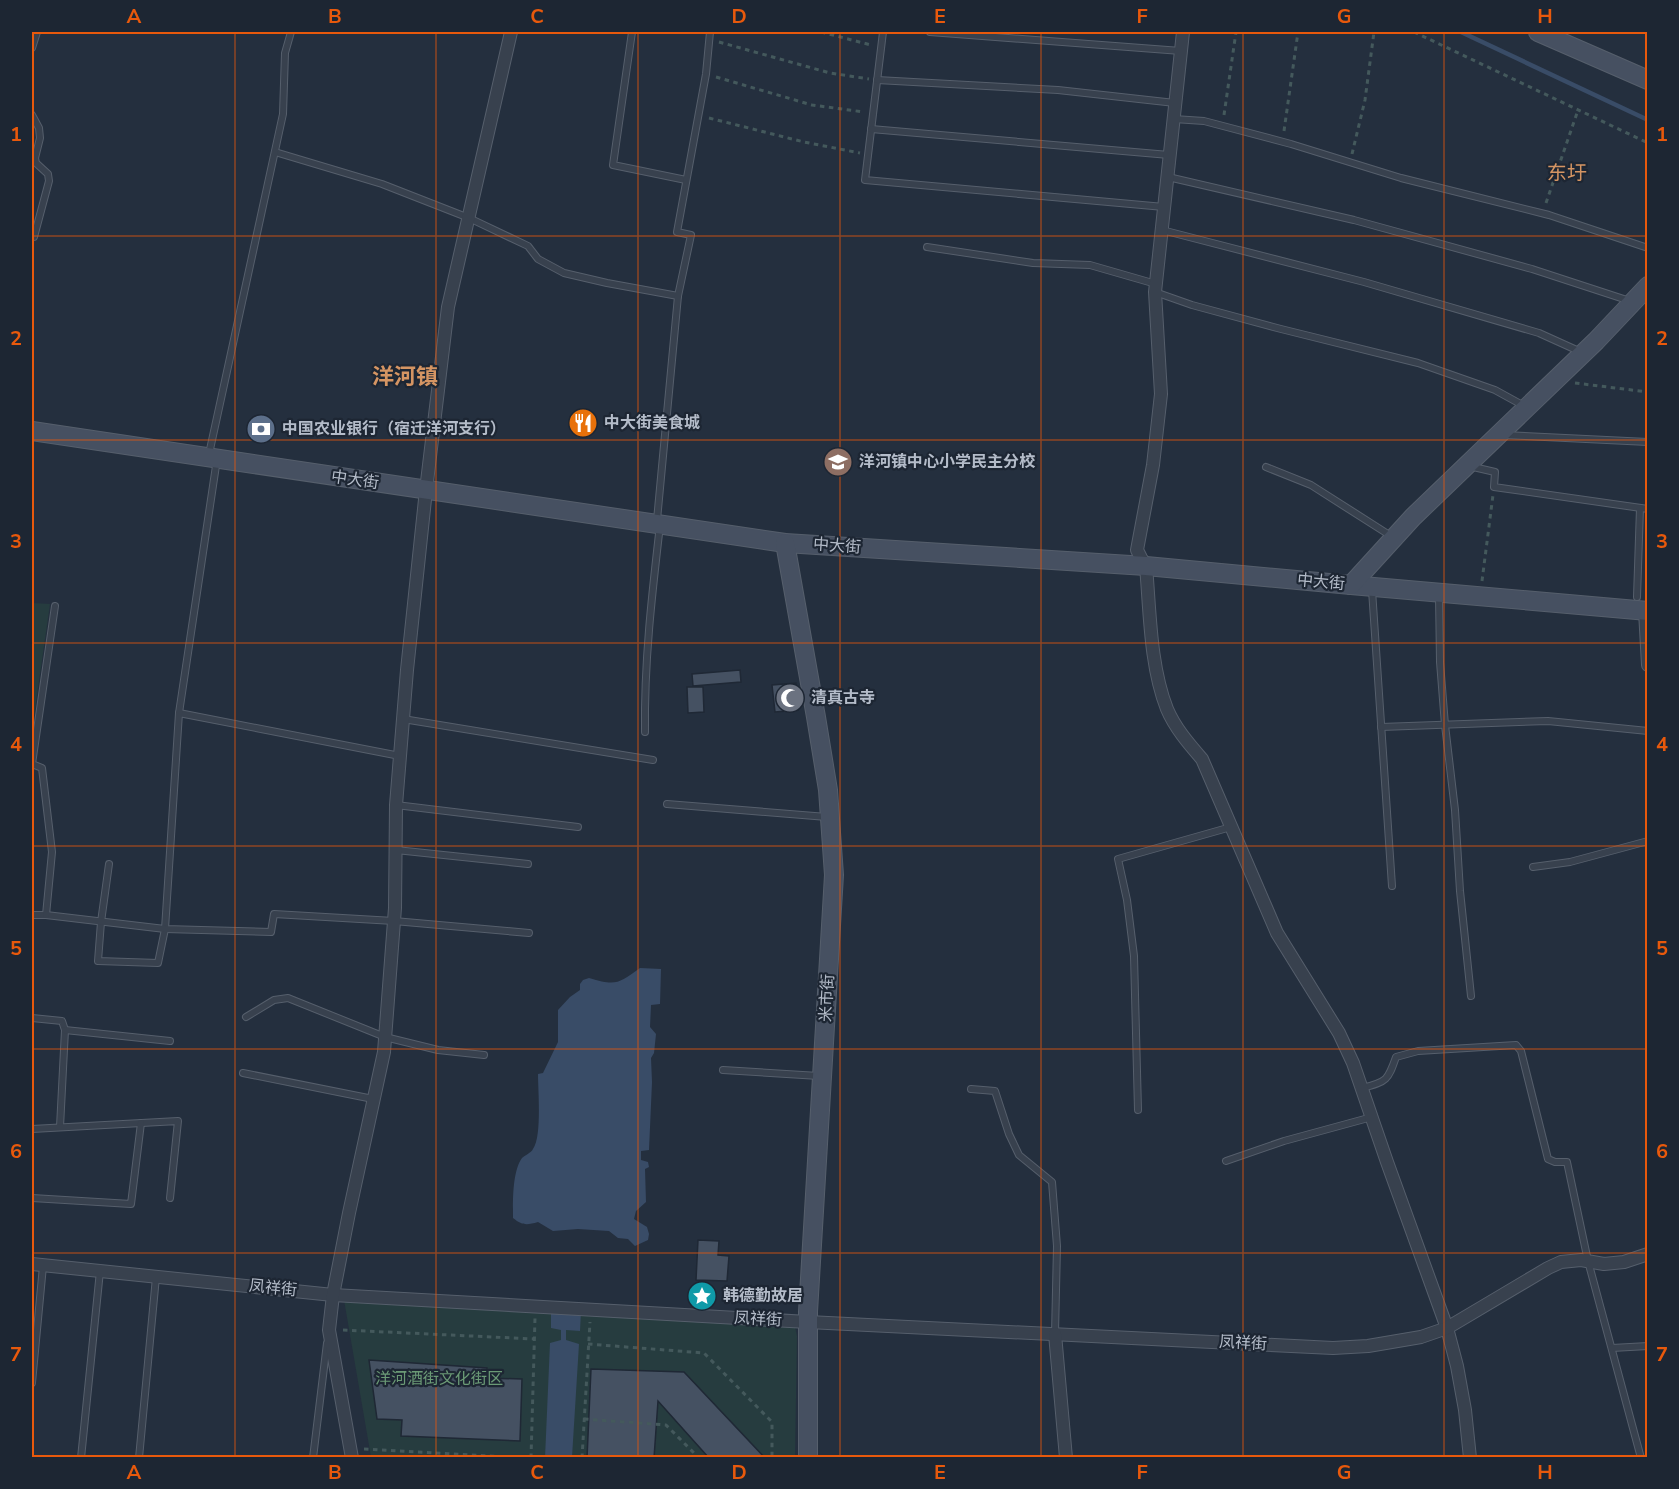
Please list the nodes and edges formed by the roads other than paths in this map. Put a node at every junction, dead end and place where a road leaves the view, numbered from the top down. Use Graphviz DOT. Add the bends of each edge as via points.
graph roads {
  1 [pos="37,32"];
  2 [pos="291,32"];
  3 [pos="511,32"];
  4 [pos="632,32"];
  5 [pos="710,32"];
  6 [pos="883,32"];
  7 [pos="930,32"];
  8 [pos="1183,32"];
  9 [pos="1538,32"];
  10 [pos="32,48"];
  11 [pos="1181,51"];
  12 [pos="877,80"];
  13 [pos="1647,80"];
  14 [pos="1175,103"];
  15 [pos="32,115"];
  16 [pos="1173,119"];
  17 [pos="871,129"];
  18 [pos="275,152"];
  19 [pos="1169,155"];
  20 [pos="34,164"];
  21 [pos="1167,177"];
  22 [pos="686,180"];
  23 [pos="1164,207"];
  24 [pos="469,218"];
  25 [pos="1161,230"];
  26 [pos="32,237"];
  27 [pos="927,247"];
  28 [pos="1647,248"];
  29 [pos="1647,286"];
  30 [pos="1155,288"];
  31 [pos="678,296"];
  32 [pos="1633,302"];
  33 [pos="1583,353"];
  34 [pos="1526,407"];
  35 [pos="32,431"];
  36 [pos="1497,435"];
  37 [pos="1647,442"];
  38 [pos="213,458"];
  39 [pos="1466,465"];
  40 [pos="1266,466"];
  41 [pos="426,490"];
  42 [pos="1644,509"];
  43 [pos="659,524"];
  44 [pos="1394,538"];
  45 [pos="785,543"];
  46 [pos="1146,566"];
  47 [pos="1351,585"];
  48 [pos="1372,586"];
  49 [pos="1439,592"];
  50 [pos="55,606"];
  51 [pos="1643,606"];
  52 [pos="1647,664"];
  53 [pos="179,713"];
  54 [pos="403,719"];
  55 [pos="1444,725"];
  56 [pos="1382,727"];
  57 [pos="1647,731"];
  58 [pos="645,732"];
  59 [pos="400,757"];
  60 [pos="653,759"];
  61 [pos="667,804"];
  62 [pos="396,805"];
  63 [pos="831,818"];
  64 [pos="1231,826"];
  65 [pos="578,827"];
  66 [pos="1647,841"];
  67 [pos="396,850"];
  68 [pos="109,864"];
  69 [pos="528,864"];
  70 [pos="1533,867"];
  71 [pos="1392,886"];
  72 [pos="32,915"];
  73 [pos="46,915"];
  74 [pos="394,921"];
  75 [pos="101,922"];
  76 [pos="165,929"];
  77 [pos="529,933"];
  78 [pos="1471,996"];
  79 [pos="246,1017"];
  80 [pos="32,1018"];
  81 [pos="65,1030"];
  82 [pos="385,1037"];
  83 [pos="170,1041"];
  84 [pos="484,1055"];
  85 [pos="723,1070"];
  86 [pos="243,1073"];
  87 [pos="823,1076"];
  88 [pos="1362,1088"];
  89 [pos="971,1089"];
  90 [pos="373,1099"];
  91 [pos="1138,1110"];
  92 [pos="1372,1117"];
  93 [pos="141,1123"];
  94 [pos="60,1127"];
  95 [pos="32,1129"];
  96 [pos="1226,1161"];
  97 [pos="32,1198"];
  98 [pos="170,1198"];
  99 [pos="1647,1254"];
  100 [pos="1588,1261"];
  101 [pos="37,1265"];
  102 [pos="100,1271"];
  103 [pos="156,1277"];
  104 [pos="333,1294"];
  105 [pos="808,1322"];
  106 [pos="1447,1328"];
  107 [pos="1055,1334"];
  108 [pos="1647,1346"];
  109 [pos="1612,1348"];
  110 [pos="32,1383"];
  111 [pos="351,1453"];
  112 [pos="81,1458"];
  113 [pos="139,1458"];
  114 [pos="313,1458"];
  115 [pos="808,1458"];
  116 [pos="1066,1458"];
  117 [pos="1470,1458"];
  118 [pos="1641,1458"];
  1 -- 10 [label="lane"];
  2 -- 18 [label="lane" via="285,52 284,114"];
  3 -- 24 [label="street"];
  4 -- 22 [label="lane" via="613,165"];
  5 -- 22 [label="lane"];
  6 -- 12 [label="lane"];
  7 -- 11 [label="lane"];
  8 -- 11 [label="street"];
  9 -- 13 [label="street"];
  11 -- 14 [label="street"];
  12 -- 14 [label="lane" via="1059,90"];
  12 -- 17 [label="lane"];
  14 -- 16 [label="street"];
  15 -- 20 [label="lane" via="40,138"];
  16 -- 19 [label="street"];
  16 -- 28 [label="lane" via="1204,121 1282,142 1543,214"];
  17 -- 19 [label="lane"];
  17 -- 23 [label="lane" via="865,180"];
  18 -- 24 [label="lane" via="382,184"];
  18 -- 38 [label="lane"];
  19 -- 21 [label="street"];
  20 -- 26 [label="lane" via="48,174 49,181"];
  21 -- 23 [label="street"];
  21 -- 32 [label="lane" via="1388,229"];
  22 -- 31 [label="lane" via="676,232 692,235"];
  23 -- 25 [label="street"];
  24 -- 31 [label="lane" via="528,246 545,265 564,273"];
  24 -- 41 [label="street" via="448,307"];
  25 -- 30 [label="street"];
  25 -- 33 [label="lane" via="1364,282 1539,333"];
  27 -- 30 [label="lane" via="1033,263 1090,265"];
  29 -- 32 [label="street"];
  30 -- 34 [label="lane" via="1192,305 1418,363 1495,390"];
  30 -- 46 [label="street" via="1161,394 1137,549"];
  31 -- 43 [label="lane"];
  32 -- 33 [label="street"];
  33 -- 34 [label="street"];
  34 -- 36 [label="street"];
  35 -- 38 [label="street, 中大街"];
  36 -- 37 [label="lane"];
  36 -- 39 [label="street"];
  38 -- 41 [label="street, 中大街"];
  38 -- 53 [label="lane"];
  39 -- 42 [label="lane" via="1496,472 1494,488"];
  39 -- 44 [label="street"];
  40 -- 44 [label="lane" via="1311,485"];
  41 -- 43 [label="street, 中大街"];
  41 -- 54 [label="street"];
  42 -- 51 [label="lane"];
  43 -- 45 [label="street, 中大街"];
  43 -- 58 [label="lane" via="645,687"];
  44 -- 47 [label="street"];
  45 -- 46 [label="street, 中大街"];
  45 -- 63 [label="street, 米市街"];
  46 -- 47 [label="street, 中大街"];
  46 -- 64 [label="street" via="1156,670 1168,710 1182,736 1202,759"];
  47 -- 48 [label="street, 中大街"];
  48 -- 49 [label="street, 中大街"];
  48 -- 56 [label="lane"];
  49 -- 51 [label="street, 中大街"];
  49 -- 55 [label="lane"];
  50 -- 73 [label="lane" via="32,764 42,768 52,852"];
  51 -- 52 [label="street"];
  53 -- 59 [label="lane"];
  53 -- 76 [label="lane"];
  54 -- 59 [label="street"];
  54 -- 60 [label="lane"];
  55 -- 56 [label="lane"];
  55 -- 57 [label="lane" via="1548,721"];
  55 -- 78 [label="lane"];
  56 -- 71 [label="lane"];
  59 -- 62 [label="street"];
  61 -- 63 [label="lane"];
  62 -- 65 [label="lane"];
  62 -- 67 [label="street"];
  63 -- 87 [label="street, 米市街" via="834,875"];
  64 -- 88 [label="street" via="1277,933 1340,1033"];
  64 -- 91 [label="lane" via="1118,859 1134,956"];
  66 -- 70 [label="lane"];
  67 -- 69 [label="lane"];
  67 -- 74 [label="street"];
  68 -- 75 [label="lane"];
  72 -- 73 [label="lane"];
  73 -- 75 [label="lane"];
  74 -- 76 [label="lane" via="274,914 271,932"];
  74 -- 77 [label="lane"];
  74 -- 82 [label="street"];
  75 -- 76 [label="lane"];
  75 -- 76 [label="lane" via="98,961 158,963"];
  79 -- 82 [label="lane" via="274,1000 288,998"];
  80 -- 81 [label="lane" via="62,1021"];
  81 -- 83 [label="lane"];
  81 -- 94 [label="lane"];
  82 -- 84 [label="lane" via="438,1050"];
  82 -- 90 [label="street"];
  85 -- 87 [label="lane"];
  86 -- 90 [label="lane"];
  87 -- 105 [label="street, 米市街"];
  88 -- 92 [label="street"];
  88 -- 100 [label="lane" via="1389,1077 1396,1057 1418,1051 1516,1045 1548,1159 1567,1162"];
  89 -- 107 [label="lane" via="995,1091 1019,1155 1052,1182 1057,1246"];
  90 -- 104 [label="street"];
  92 -- 96 [label="lane"];
  92 -- 106 [label="street"];
  93 -- 94 [label="lane"];
  93 -- 97 [label="lane" via="131,1204"];
  93 -- 98 [label="lane" via="178,1121"];
  94 -- 95 [label="lane"];
  99 -- 100 [label="street, 凤祥街" via="1624,1262"];
  100 -- 106 [label="street, 凤祥街" via="1548,1268"];
  100 -- 109 [label="lane"];
  101 -- 102 [label="street, 凤祥街"];
  101 -- 110 [label="lane"];
  102 -- 103 [label="street, 凤祥街"];
  102 -- 112 [label="lane"];
  103 -- 104 [label="street, 凤祥街"];
  103 -- 113 [label="lane"];
  104 -- 105 [label="street, 凤祥街"];
  104 -- 111 [label="street" via="329,1330"];
  104 -- 114 [label="lane"];
  105 -- 107 [label="street, 凤祥街"];
  105 -- 115 [label="street, 米市街"];
  106 -- 107 [label="street, 凤祥街" via="1421,1337 1333,1348"];
  106 -- 117 [label="street" via="1465,1410"];
  107 -- 116 [label="street"];
  108 -- 109 [label="lane"];
  109 -- 118 [label="lane"];
}
